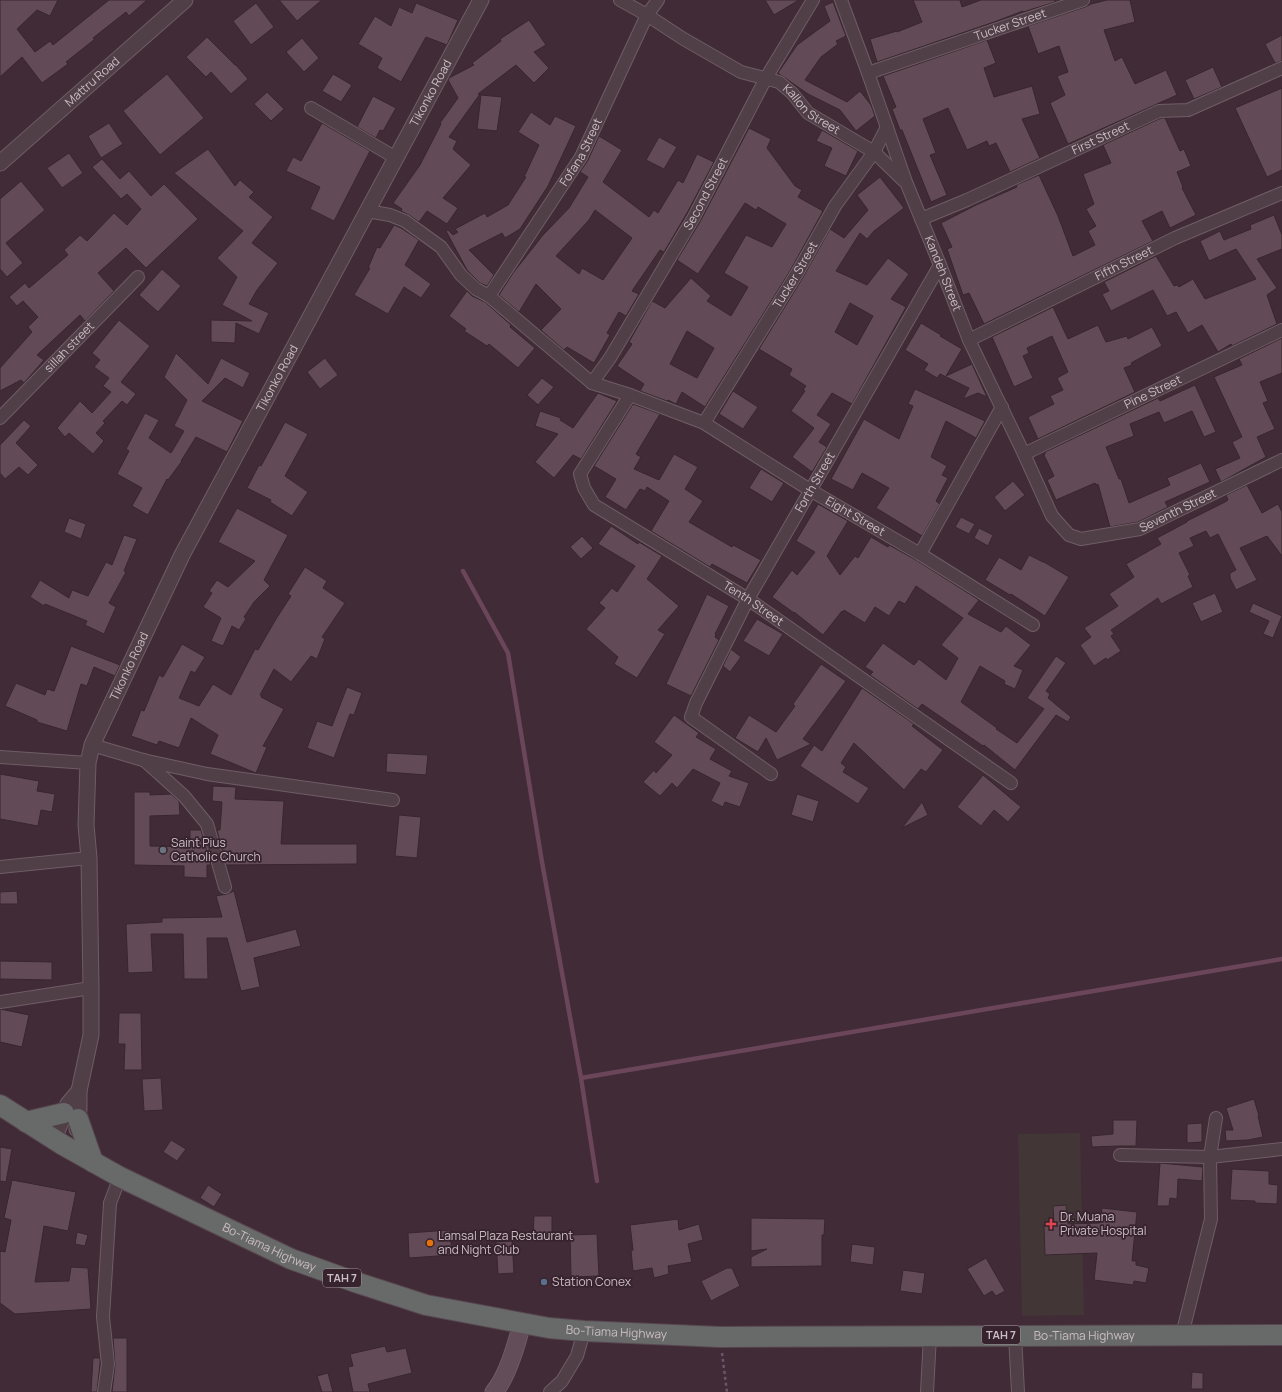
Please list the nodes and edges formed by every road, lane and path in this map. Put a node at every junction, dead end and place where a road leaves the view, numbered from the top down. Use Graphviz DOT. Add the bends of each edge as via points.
graph roads {
  1 [pos="185,0"];
  2 [pos="481,0"];
  3 [pos="620,0"];
  4 [pos="658,0"];
  5 [pos="813,0"];
  6 [pos="841,0"];
  7 [pos="1083,0"];
  8 [pos="648,15"];
  9 [pos="1282,68"];
  10 [pos="868,73"];
  11 [pos="766,78"];
  12 [pos="311,108"];
  13 [pos="888,128"];
  14 [pos="874,152"];
  15 [pos="396,158"];
  16 [pos="0,163"];
  17 [pos="906,182"];
  18 [pos="1282,193"];
  19 [pos="367,211"];
  20 [pos="921,219"];
  21 [pos="940,264"];
  22 [pos="138,277"];
  23 [pos="489,296"];
  24 [pos="1282,330"];
  25 [pos="969,340"];
  26 [pos="592,383"];
  27 [pos="630,394"];
  28 [pos="1002,407"];
  29 [pos="0,418"];
  30 [pos="704,423"];
  31 [pos="1024,454"];
  32 [pos="1282,460"];
  33 [pos="810,490"];
  34 [pos="1069,535"];
  35 [pos="920,554"];
  36 [pos="748,599"];
  37 [pos="1033,625"];
  38 [pos="92,745"];
  39 [pos="0,757"];
  40 [pos="143,760"];
  41 [pos="88,762"];
  42 [pos="771,774"];
  43 [pos="1011,783"];
  44 [pos="393,800"];
  45 [pos="89,858"];
  46 [pos="0,867"];
  47 [pos="225,887"];
  48 [pos="92,988"];
  49 [pos="0,1002"];
  50 [pos="0,1105"];
  51 [pos="71,1116"];
  52 [pos="1216,1118"];
  53 [pos="26,1122"];
  54 [pos="62,1144"];
  55 [pos="1282,1149"];
  56 [pos="1120,1155"];
  57 [pos="1210,1157"];
  58 [pos="93,1162"];
  59 [pos="120,1177"];
  60 [pos="522,1323"];
  61 [pos="584,1331"];
  62 [pos="1282,1334"];
  63 [pos="1015,1335"];
  64 [pos="1182,1335"];
  65 [pos="930,1336"];
  66 [pos="720,1338"];
  67 [pos="562,1387"];
  68 [pos="104,1392"];
  69 [pos="494,1392"];
  70 [pos="550,1392"];
  71 [pos="727,1392"];
  72 [pos="927,1392"];
  73 [pos="1018,1392"];
  1 -- 16 [label="street, Mattru Road"];
  2 -- 15 [label="street, Tikonko Road"];
  3 -- 8 [label="street, Kallon Street"];
  4 -- 8 [label="street, Fofana Street"];
  5 -- 11 [label="street, Second Street"];
  6 -- 10 [label="street, Kandeh Street"];
  7 -- 10 [label="street, Tucker Street"];
  8 -- 11 [label="street, Kallon Street" via="741,72"];
  8 -- 23 [label="street, Fofana Street" via="581,157"];
  9 -- 20 [label="street, First Street" via="1188,110 1159,111"];
  10 -- 13 [label="street, Kandeh Street"];
  11 -- 14 [label="street, Kallon Street" via="779,82 808,112"];
  11 -- 26 [label="street, Second Street" via="694,217 610,358"];
  12 -- 15 [label="street"];
  13 -- 14 [label="street, Tucker Street"];
  13 -- 17 [label="street, Kandeh Street"];
  14 -- 17 [label="street, Kallon Street"];
  14 -- 30 [label="street, Tucker Street" via="835,206 796,275"];
  15 -- 19 [label="street, Tikonko Road"];
  17 -- 20 [label="street, Kandeh Street"];
  18 -- 25 [label="street, Fifth Street" via="1175,238"];
  19 -- 23 [label="street" via="405,221 441,247 462,275 476,289"];
  19 -- 38 [label="street, Tikonko Road" via="182,555"];
  20 -- 21 [label="street, Kandeh Street"];
  21 -- 25 [label="street, Kandeh Street"];
  21 -- 33 [label="street, Forth Street"];
  22 -- 29 [label="street, sillah street"];
  23 -- 26 [label="street"];
  24 -- 31 [label="street, Pine Street"];
  25 -- 28 [label="street, Kandeh Street"];
  26 -- 27 [label="street, Eight Street"];
  27 -- 30 [label="street, Eight Street"];
  27 -- 36 [label="street, Tenth Street" via="580,474 584,488 594,505"];
  28 -- 31 [label="street, Kandeh Street"];
  28 -- 35 [label="street"];
  30 -- 33 [label="street, Eight Street"];
  31 -- 34 [label="street, Kandeh Street" via="1052,516"];
  32 -- 34 [label="street, Seventh Street" via="1140,529 1081,539"];
  33 -- 35 [label="street, Eight Street"];
  33 -- 36 [label="street, Forth Street"];
  35 -- 37 [label="street, Eight Street"];
  36 -- 42 [label="street, Forth Street" via="691,717"];
  36 -- 43 [label="street, Tenth Street"];
  38 -- 40 [label="street"];
  38 -- 41 [label="street, Tikonko Road"];
  39 -- 41 [label="street"];
  40 -- 44 [label="street" via="207,774"];
  40 -- 47 [label="street" via="184,796 207,824"];
  41 -- 45 [label="street, Tikonko Road" via="86,825"];
  45 -- 46 [label="street"];
  45 -- 48 [label="street, Tikonko Road"];
  48 -- 49 [label="street"];
  48 -- 51 [label="street, Tikonko Road" via="91,1035 79,1091 68,1104"];
  50 -- 53 [label="highway, Bo-Tiama Highway / TAH 7"];
  51 -- 53 [label="highway"];
  51 -- 54 [label="street" via="77,1129"];
  51 -- 58 [label="highway"];
  52 -- 57 [label="street"];
  53 -- 54 [label="highway, Bo-Tiama Highway / TAH 7"];
  54 -- 58 [label="highway, Bo-Tiama Highway / TAH 7"];
  55 -- 57 [label="street"];
  56 -- 57 [label="street"];
  57 -- 64 [label="street" via="1211,1219"];
  58 -- 59 [label="highway, Bo-Tiama Highway / TAH 7"];
  59 -- 60 [label="highway, Bo-Tiama Highway / TAH 7" via="291,1258 355,1282 426,1305"];
  59 -- 68 [label="street" via="110,1203 103,1317 108,1364"];
  60 -- 61 [label="highway, Bo-Tiama Highway / TAH 7"];
  60 -- 69 [label="main road" via="509,1364"];
  61 -- 66 [label="highway, Bo-Tiama Highway / TAH 7"];
  61 -- 67 [label="street"];
  62 -- 64 [label="highway, Bo-Tiama Highway / TAH 7"];
  63 -- 64 [label="highway, Bo-Tiama Highway / TAH 7"];
  63 -- 65 [label="highway, Bo-Tiama Highway / TAH 7"];
  63 -- 73 [label="street"];
  65 -- 66 [label="highway, Bo-Tiama Highway / TAH 7"];
  65 -- 72 [label="street"];
  66 -- 71 [label="path"];
  67 -- 70 [label="street"];
}
